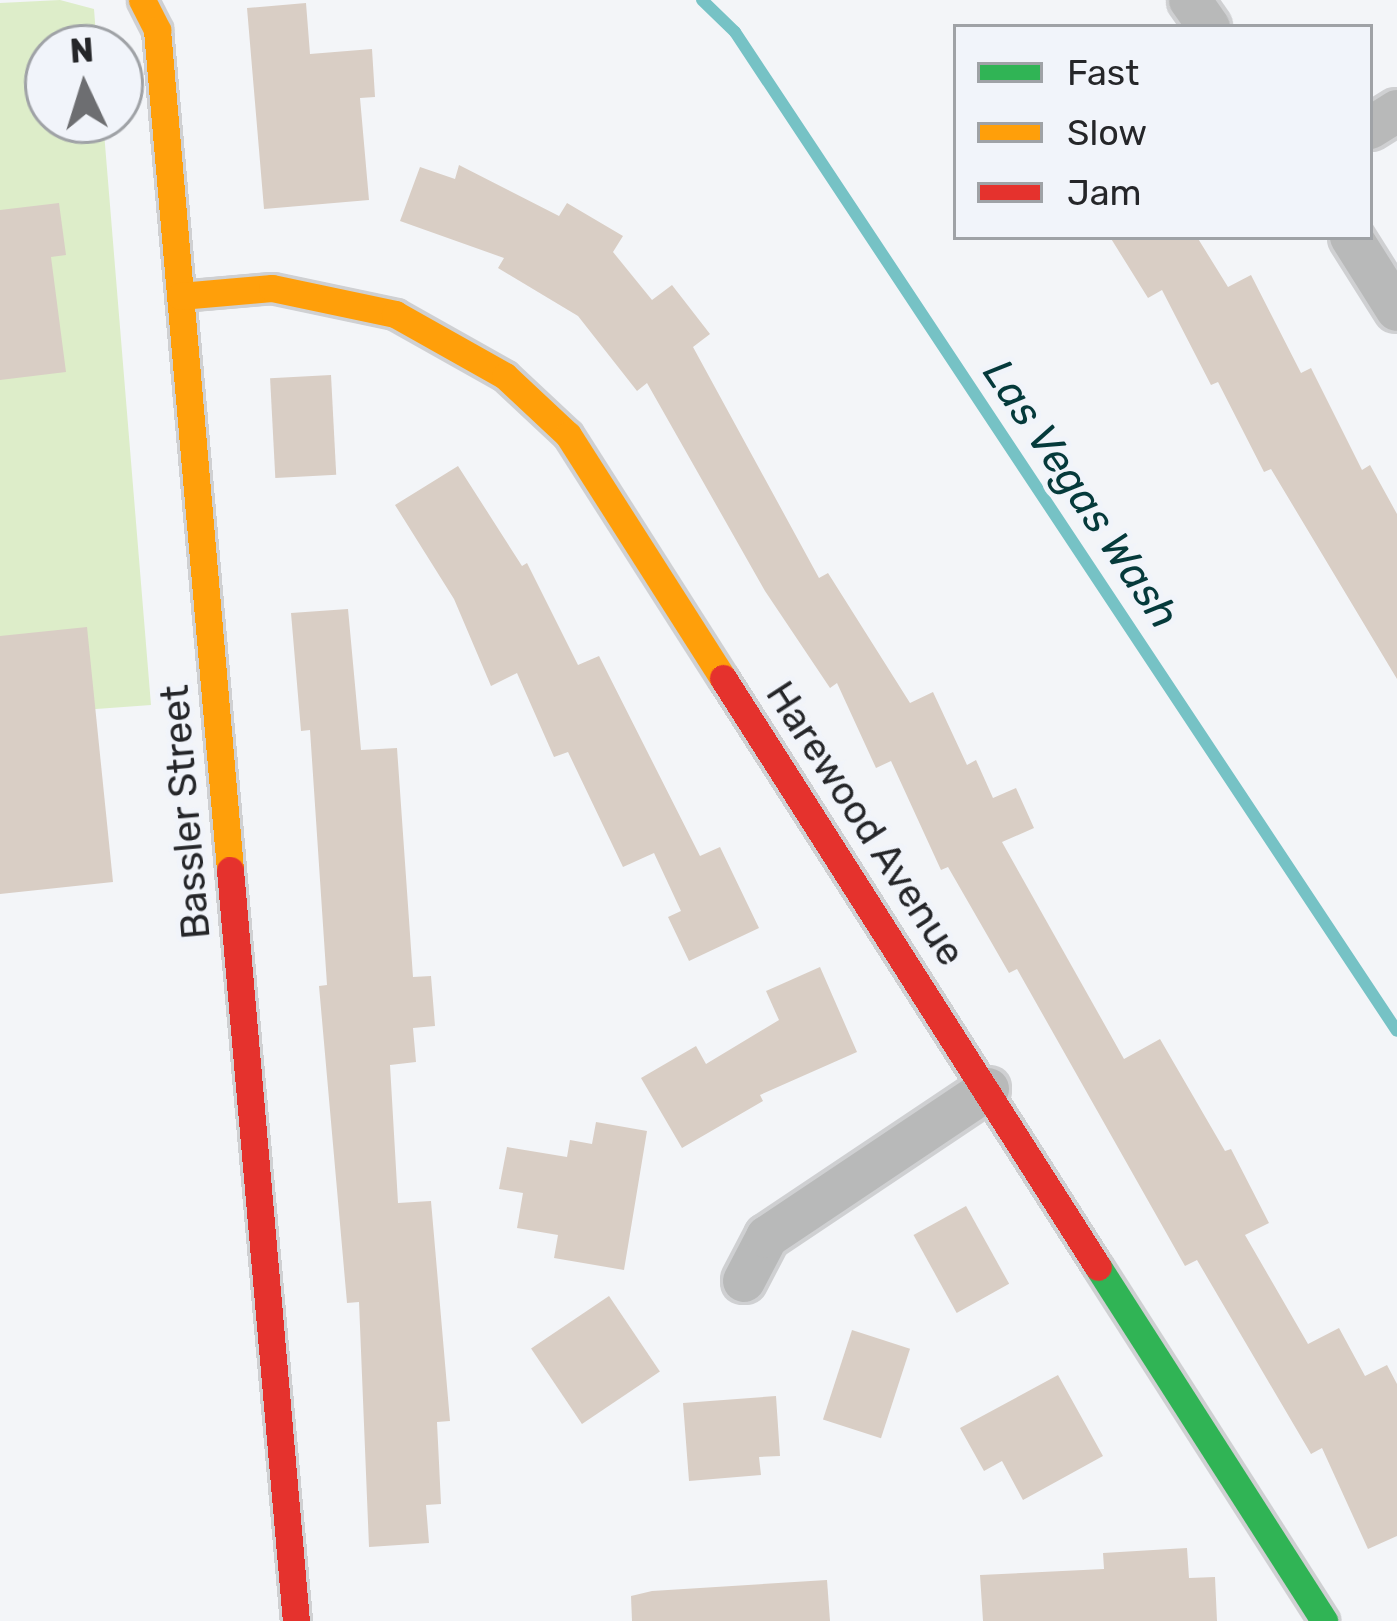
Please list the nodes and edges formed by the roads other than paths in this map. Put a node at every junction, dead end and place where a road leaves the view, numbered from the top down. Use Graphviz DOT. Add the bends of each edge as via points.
graph roads {
  1 [pos="142,0"];
  2 [pos="1353,240"];
  3 [pos="180,296"];
  4 [pos="1397,310"];
  5 [pos="988,1089"];
  6 [pos="744,1282"];
  7 [pos="296,1621"];
  8 [pos="1324,1621"];
  1 -- 3 [label="street, Bassler Street" via="157,30"];
  2 -- 4 [label="street"];
  3 -- 5 [label="street, Harewood Avenue" via="272,288 394,314 505,376 568,435"];
  3 -- 7 [label="street, Bassler Street"];
  5 -- 6 [label="street" via="767,1237"];
  5 -- 8 [label="street, Harewood Avenue"];
}
